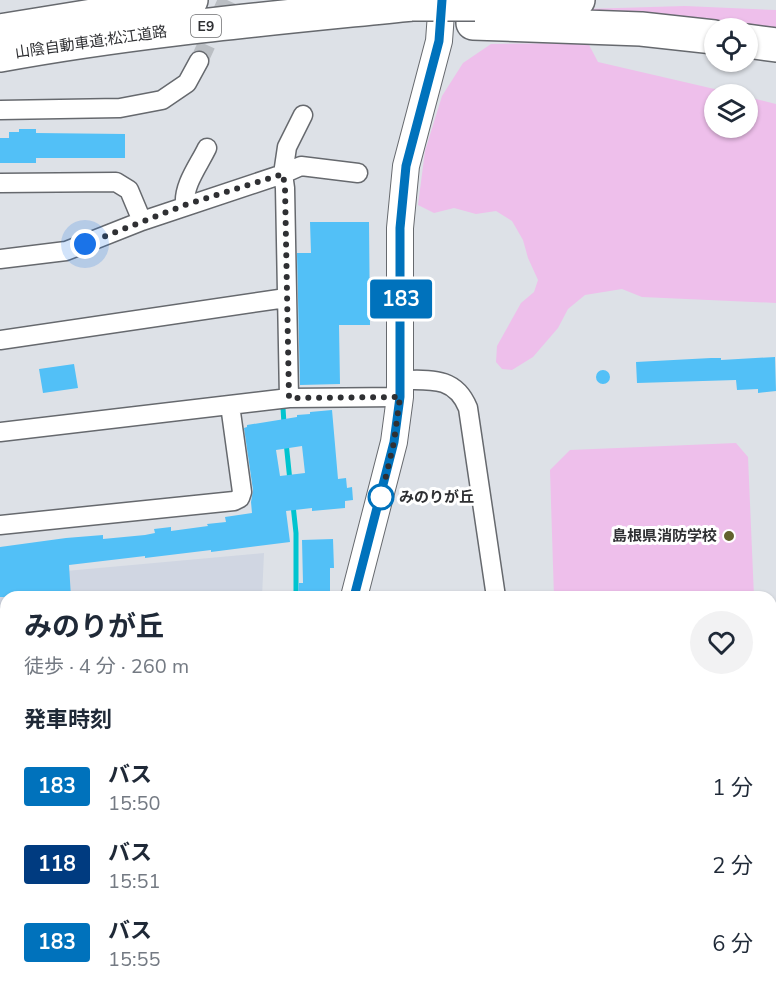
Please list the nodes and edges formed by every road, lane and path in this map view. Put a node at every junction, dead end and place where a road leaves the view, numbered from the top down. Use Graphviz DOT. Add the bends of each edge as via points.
graph roads {
  1 [pos="99,0"];
  2 [pos="191,0"];
  3 [pos="578,0"];
  4 [pos="423,9"];
  5 [pos="474,14"];
  6 [pos="0,19"];
  7 [pos="0,31"];
  8 [pos="704,36"];
  9 [pos="758,43"];
  10 [pos="776,45"];
  11 [pos="0,56"];
  12 [pos="199,61"];
  13 [pos="0,110"];
  14 [pos="303,115"];
  15 [pos="207,147"];
  16 [pos="358,173"];
  17 [pos="283,174"];
  18 [pos="0,183"];
  19 [pos="185,205"];
  20 [pos="142,221"];
  21 [pos="0,259"];
  22 [pos="286,298"];
  23 [pos="0,340"];
  24 [pos="401,388"];
  25 [pos="289,398"];
  26 [pos="230,405"];
  27 [pos="0,432"];
  28 [pos="0,525"];
  29 [pos="356,591"];
  30 [pos="495,591"];
  1 -- 6 [label="highway"];
  2 -- 7 [label="highway, 山陰自動車道;松江道路 / E9"];
  3 -- 5 [label="highway"];
  4 -- 5 [label="highway, 山陰自動車道;松江道路"];
  4 -- 11 [label="highway, 山陰自動車道;松江道路 / E9" via="307,26 262,19"];
  4 -- 24 [label="main road" via="439,41 406,166 400,228"];
  5 -- 8 [label="highway"];
  9 -- 10 [label="highway"];
  12 -- 13 [label="street" via="187,83 162,100 120,108"];
  14 -- 17 [label="street" via="287,147"];
  15 -- 19 [label="street" via="189,184"];
  16 -- 17 [label="street" via="301,166"];
  17 -- 19 [label="street"];
  17 -- 22 [label="street"];
  18 -- 20 [label="street" via="116,182 129,190"];
  19 -- 20 [label="street"];
  20 -- 21 [label="street" via="66,251"];
  22 -- 23 [label="street"];
  22 -- 25 [label="street"];
  24 -- 25 [label="street"];
  24 -- 29 [label="main road" via="394,442"];
  24 -- 30 [label="street" via="435,381 453,387 464,398"];
  25 -- 26 [label="street"];
  26 -- 27 [label="street"];
  26 -- 28 [label="street" via="240,498"];
}
